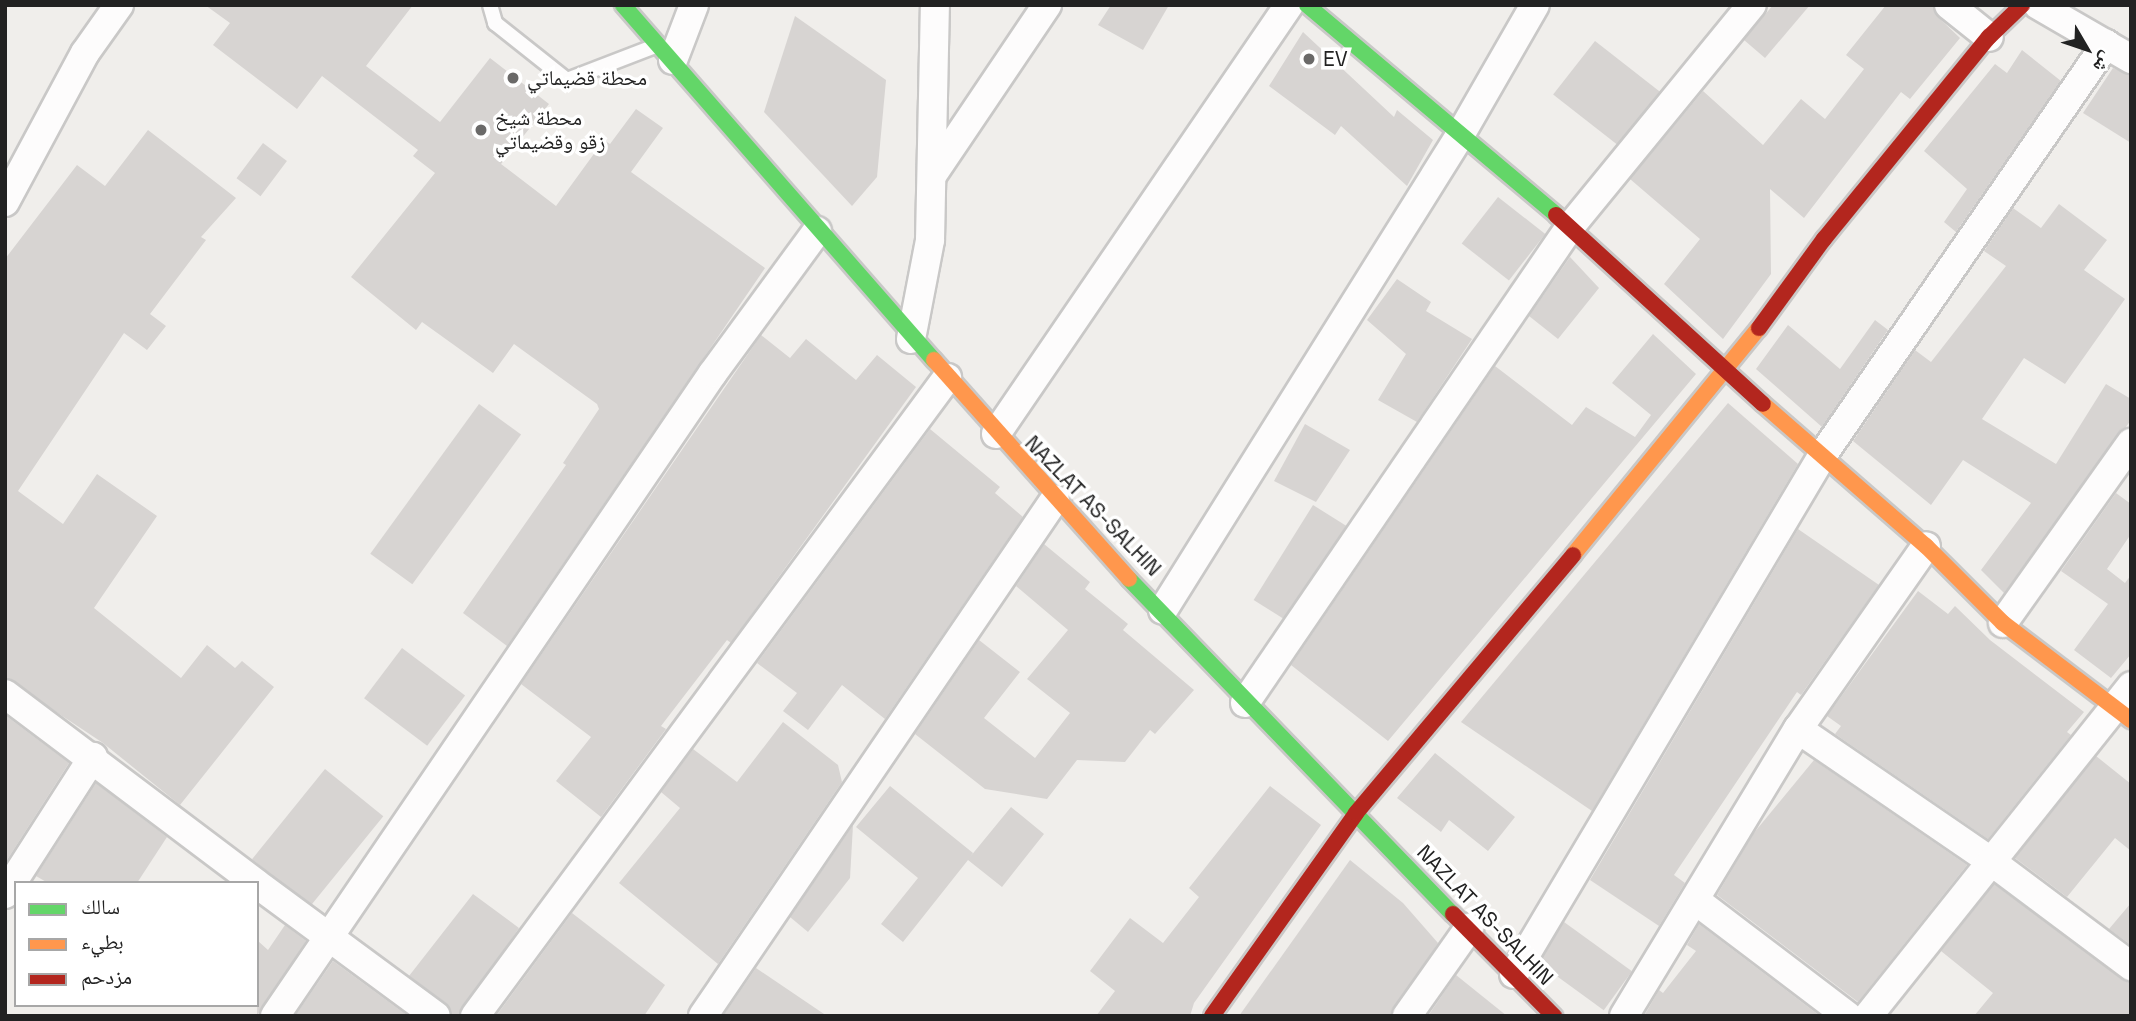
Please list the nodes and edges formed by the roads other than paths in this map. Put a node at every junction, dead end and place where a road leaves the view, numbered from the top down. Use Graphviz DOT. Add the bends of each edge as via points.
graph roads {
  1 [pos="119,5"];
  2 [pos="490,5"];
  3 [pos="623,5"];
  4 [pos="694,5"];
  5 [pos="935,5"];
  6 [pos="1047,5"];
  7 [pos="1289,5"];
  8 [pos="1307,5"];
  9 [pos="1535,5"];
  10 [pos="1752,5"];
  11 [pos="1949,5"];
  12 [pos="2022,5"];
  13 [pos="2038,5"];
  14 [pos="1989,37"];
  15 [pos="2106,44"];
  16 [pos="666,52"];
  17 [pos="2131,59"];
  18 [pos="1459,137"];
  19 [pos="933,174"];
  20 [pos="5,202"];
  21 [pos="1570,227"];
  22 [pos="817,231"];
  23 [pos="911,339"];
  24 [pos="1726,372"];
  25 [pos="947,378"];
  26 [pos="996,434"];
  27 [pos="2131,443"];
  28 [pos="1824,453"];
  29 [pos="1055,499"];
  30 [pos="1926,546"];
  31 [pos="1163,610"];
  32 [pos="2003,623"];
  33 [pos="5,694"];
  34 [pos="1245,703"];
  35 [pos="2125,704"];
  36 [pos="1798,729"];
  37 [pos="93,757"];
  38 [pos="1356,813"];
  39 [pos="1992,862"];
  40 [pos="254,881"];
  41 [pos="7,885"];
  42 [pos="259,885"];
  43 [pos="1695,900"];
  44 [pos="1469,928"];
  45 [pos="327,937"];
  46 [pos="2131,966"];
  47 [pos="1514,974"];
  48 [pos="275,1016"];
  49 [pos="436,1016"];
  50 [pos="475,1016"];
  51 [pos="703,1016"];
  52 [pos="1212,1016"];
  53 [pos="1408,1016"];
  54 [pos="1554,1016"];
  55 [pos="1624,1016"];
  56 [pos="1848,1016"];
  57 [pos="1868,1016"];
  1 -- 20 [label="street" via="85,53"];
  2 -- 16 [label="lane" via="495,23 567,79"];
  3 -- 16 [label="street, NAZLAT AS-SALHIN"];
  4 -- 16 [label="street"];
  5 -- 19 [label="street"];
  6 -- 19 [label="street"];
  7 -- 26 [label="street"];
  8 -- 18 [label="street"];
  9 -- 18 [label="street"];
  10 -- 21 [label="street"];
  11 -- 14 [label="street"];
  12 -- 14 [label="street"];
  13 -- 15 [label="street"];
  14 -- 24 [label="street" via="1824,239"];
  15 -- 17 [label="street"];
  15 -- 28 [label="street"];
  16 -- 22 [label="street, NAZLAT AS-SALHIN"];
  18 -- 21 [label="street"];
  18 -- 31 [label="street"];
  19 -- 23 [label="street" via="930,240"];
  21 -- 24 [label="street"];
  21 -- 34 [label="street"];
  22 -- 23 [label="street, NAZLAT AS-SALHIN"];
  22 -- 45 [label="street" via="713,373"];
  23 -- 25 [label="street, NAZLAT AS-SALHIN"];
  24 -- 28 [label="street"];
  24 -- 38 [label="street"];
  25 -- 26 [label="street, NAZLAT AS-SALHIN"];
  25 -- 50 [label="street"];
  26 -- 29 [label="street, NAZLAT AS-SALHIN"];
  27 -- 32 [label="street"];
  28 -- 30 [label="street"];
  28 -- 47 [label="street"];
  29 -- 31 [label="street, NAZLAT AS-SALHIN"];
  29 -- 51 [label="street"];
  30 -- 32 [label="street"];
  30 -- 36 [label="street"];
  31 -- 34 [label="street, NAZLAT AS-SALHIN"];
  32 -- 35 [label="street"];
  33 -- 37 [label="street"];
  34 -- 38 [label="street, NAZLAT AS-SALHIN"];
  35 -- 39 [label="street"];
  36 -- 39 [label="street"];
  36 -- 43 [label="street"];
  37 -- 40 [label="street"];
  37 -- 41 [label="street"];
  38 -- 44 [label="street, NAZLAT AS-SALHIN"];
  38 -- 52 [label="street"];
  39 -- 46 [label="street"];
  39 -- 57 [label="street"];
  42 -- 45 [label="street"];
  43 -- 55 [label="street"];
  43 -- 56 [label="street"];
  44 -- 47 [label="street, NAZLAT AS-SALHIN"];
  44 -- 53 [label="street"];
  45 -- 48 [label="street"];
  45 -- 49 [label="street"];
  47 -- 54 [label="street, NAZLAT AS-SALHIN"];
}
